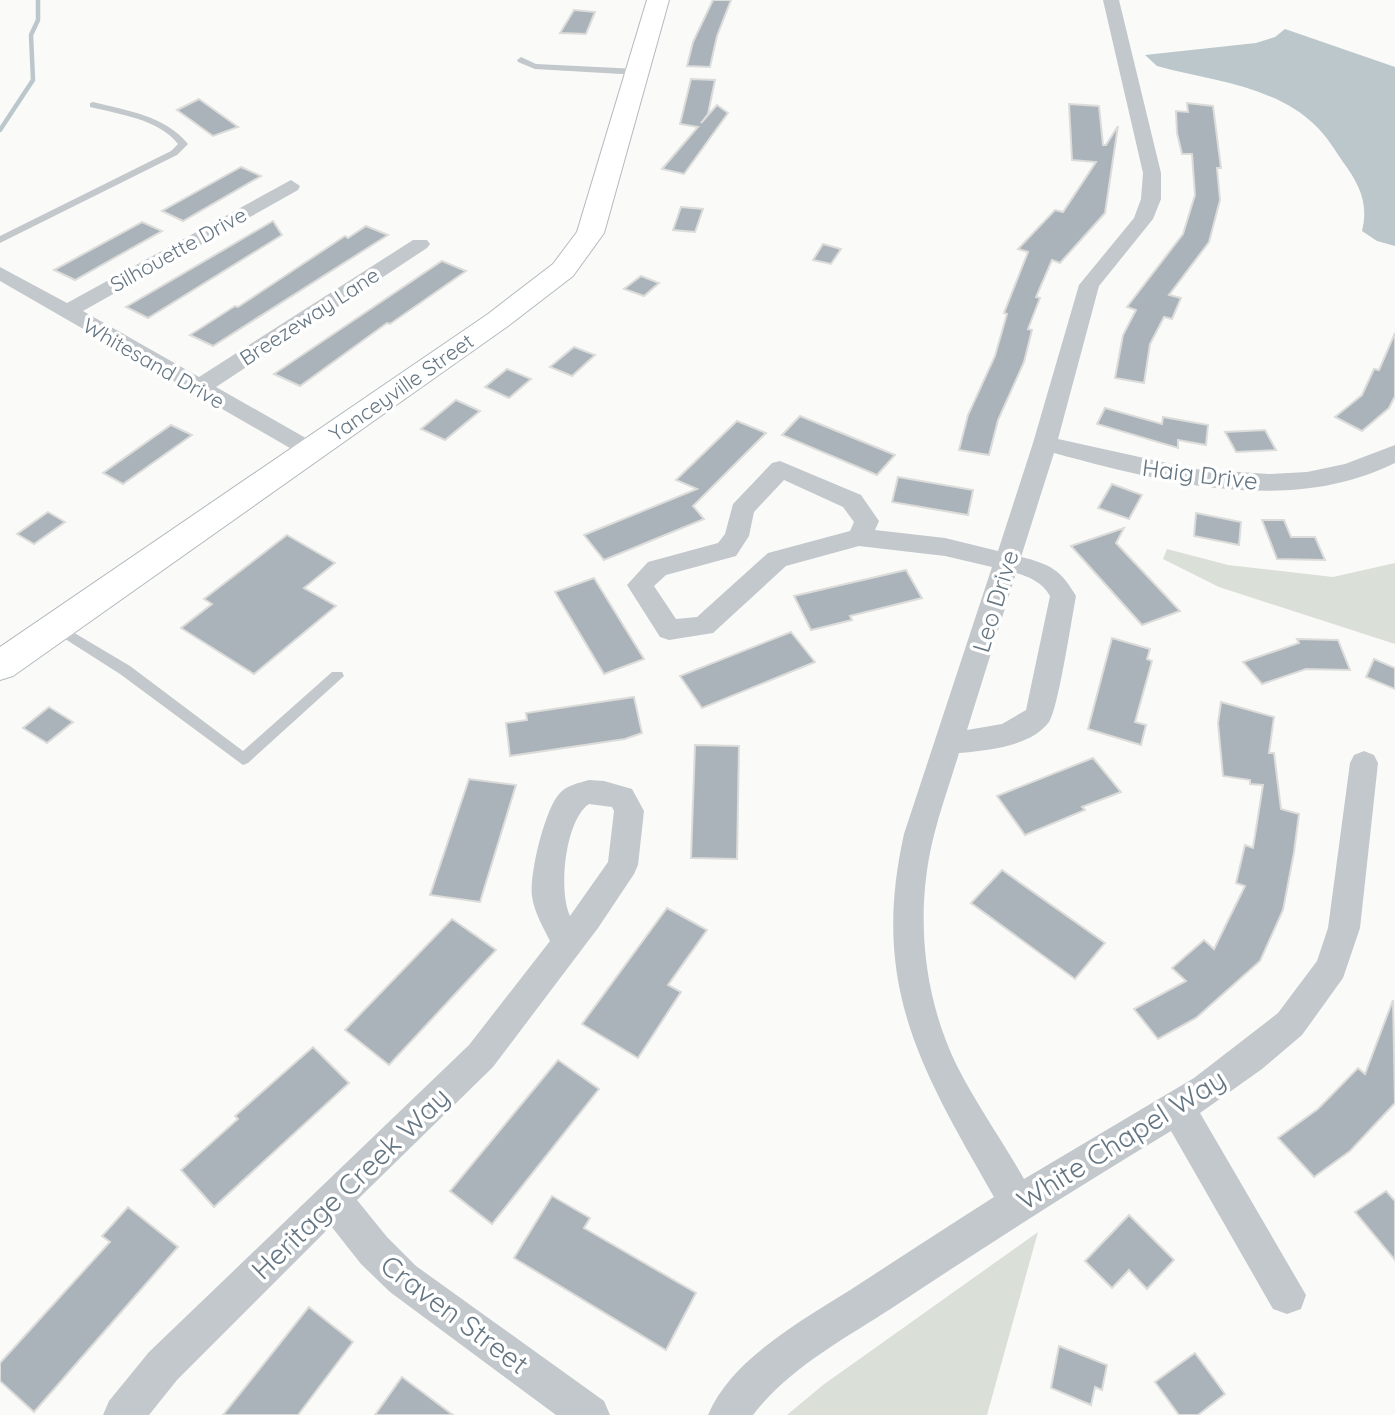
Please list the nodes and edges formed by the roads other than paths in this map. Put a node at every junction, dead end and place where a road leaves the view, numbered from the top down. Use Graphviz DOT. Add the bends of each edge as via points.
graph roads {
  1 [pos="658,0"];
  2 [pos="1111,0"];
  3 [pos="521,60"];
  4 [pos="638,72"];
  5 [pos="93,105"];
  6 [pos="291,186"];
  7 [pos="0,240"];
  8 [pos="419,244"];
  9 [pos="0,273"];
  10 [pos="66,312"];
  11 [pos="198,388"];
  12 [pos="1045,443"];
  13 [pos="310,450"];
  14 [pos="1395,453"];
  15 [pos="737,536"];
  16 [pos="859,537"];
  17 [pos="777,559"];
  18 [pos="1007,562"];
  19 [pos="56,627"];
  20 [pos="0,666"];
  21 [pos="337,676"];
  22 [pos="950,743"];
  23 [pos="1364,763"];
  24 [pos="568,943"];
  25 [pos="1177,1108"];
  26 [pos="335,1198"];
  27 [pos="1017,1203"];
  28 [pos="1287,1294"];
  29 [pos="123,1415"];
  30 [pos="590,1415"];
  31 [pos="728,1415"];
  1 -- 4 [label="main road, Yanceyville Street"];
  2 -- 12 [label="street, Leo Drive" via="1152,173 1151,199 1143,219 1089,285"];
  3 -- 4 [label="lane" via="535,66"];
  4 -- 13 [label="main road, Yanceyville Street" via="590,233 563,270"];
  5 -- 7 [label="lane" via="159,126 183,144 174,153"];
  6 -- 10 [label="street, Silhouette Drive"];
  8 -- 11 [label="street, Breezeway Lane"];
  9 -- 10 [label="street, Whitesand Drive"];
  10 -- 11 [label="street, Whitesand Drive"];
  11 -- 13 [label="street, Whitesand Drive"];
  12 -- 14 [label="street, Haig Drive" via="1154,472 1236,483 1314,480 1379,463"];
  12 -- 18 [label="street, Leo Drive"];
  13 -- 19 [label="main road, Yanceyville Street"];
  15 -- 16 [label="street" via="742,510 780,469 852,501 867,522"];
  15 -- 17 [label="street" via="748,548"];
  15 -- 17 [label="street" via="727,550 657,568 640,585 669,630 704,626"];
  16 -- 17 [label="street"];
  16 -- 18 [label="street" via="945,547"];
  18 -- 22 [label="street, Leo Drive"];
  18 -- 22 [label="street" via="1035,569 1055,582 1063,596 1039,715 1006,736"];
  19 -- 20 [label="main road, Yanceyville Street"];
  19 -- 21 [label="lane" via="125,670 243,759"];
  22 -- 27 [label="street, Leo Drive" via="912,861 906,936 911,981 923,1027 943,1074"];
  23 -- 25 [label="street, White Chapel Way" via="1345,928 1331,968 1290,1024"];
  24 -- 26 [label="street, Heritage Creek Way" via="481,1056"];
  25 -- 27 [label="street, White Chapel Way"];
  25 -- 28 [label="street"];
  26 -- 29 [label="street, Heritage Creek Way" via="163,1366"];
  26 -- 30 [label="street, Craven Street" via="352,1227 403,1279"];
  27 -- 31 [label="street, White Chapel Way" via="789,1353 747,1390"];
}
